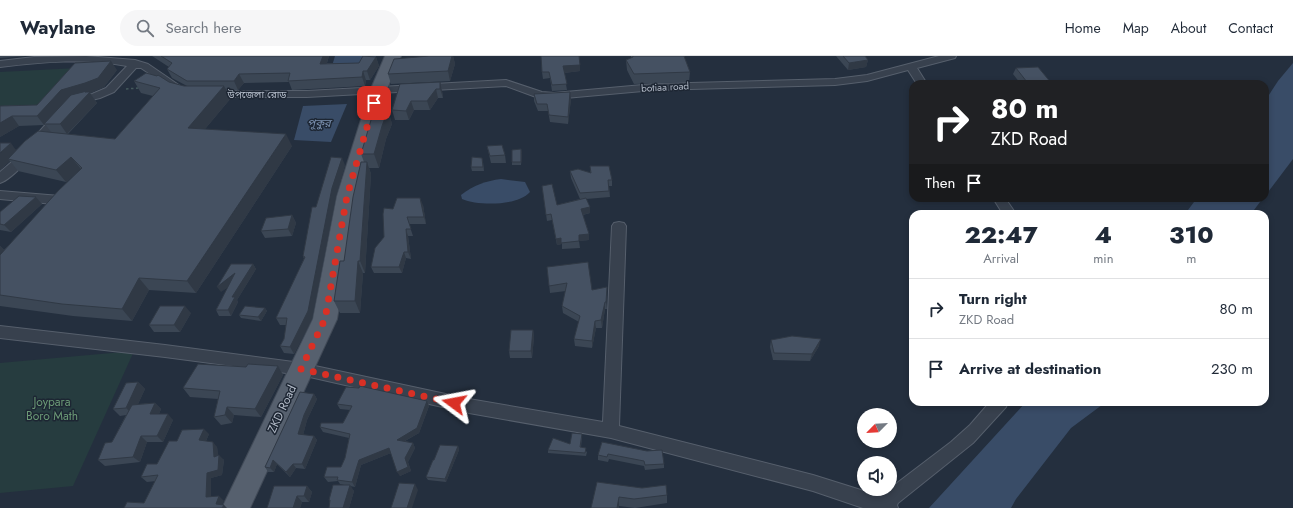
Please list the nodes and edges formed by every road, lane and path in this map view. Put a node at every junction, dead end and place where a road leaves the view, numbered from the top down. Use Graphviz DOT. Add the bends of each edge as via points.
graph roads {
  1 [pos="393,56"];
  2 [pos="951,56"];
  3 [pos="36,58"];
  4 [pos="135,63"];
  5 [pos="0,64"];
  6 [pos="911,66"];
  7 [pos="920,80"];
  8 [pos="141,87"];
  9 [pos="110,90"];
  10 [pos="378,91"];
  11 [pos="0,179"];
  12 [pos="0,194"];
  13 [pos="48,219"];
  14 [pos="618,226"];
  15 [pos="0,332"];
  16 [pos="301,369"];
  17 [pos="996,406"];
  18 [pos="611,431"];
  19 [pos="886,507"];
  20 [pos="236,508"];
  1 -- 10 [label="main road, ZKD Road"];
  2 -- 6 [label="street, botiaa road"];
  3 -- 4 [label="street, উপজেলা রোড"];
  3 -- 5 [label="street, উপজেলা রোড"];
  4 -- 9 [label="street"];
  4 -- 10 [label="street, উপজেলা রোড" via="152,70 179,90 194,94"];
  6 -- 7 [label="street"];
  6 -- 10 [label="street, botiaa road" via="867,78 835,82 654,87 554,96 540,95 506,83"];
  8 -- 9 [label="path"];
  9 -- 11 [label="street" via="73,102"];
  10 -- 16 [label="main road, ZKD Road" via="347,196 325,319"];
  12 -- 13 [label="street" via="60,200 61,204"];
  14 -- 18 [label="street"];
  15 -- 16 [label="street" via="165,350"];
  16 -- 18 [label="street" via="469,406"];
  16 -- 20 [label="main road, ZKD Road"];
  17 -- 19 [label="street" via="968,438 930,469 901,488"];
  18 -- 19 [label="street" via="813,483"];
}
